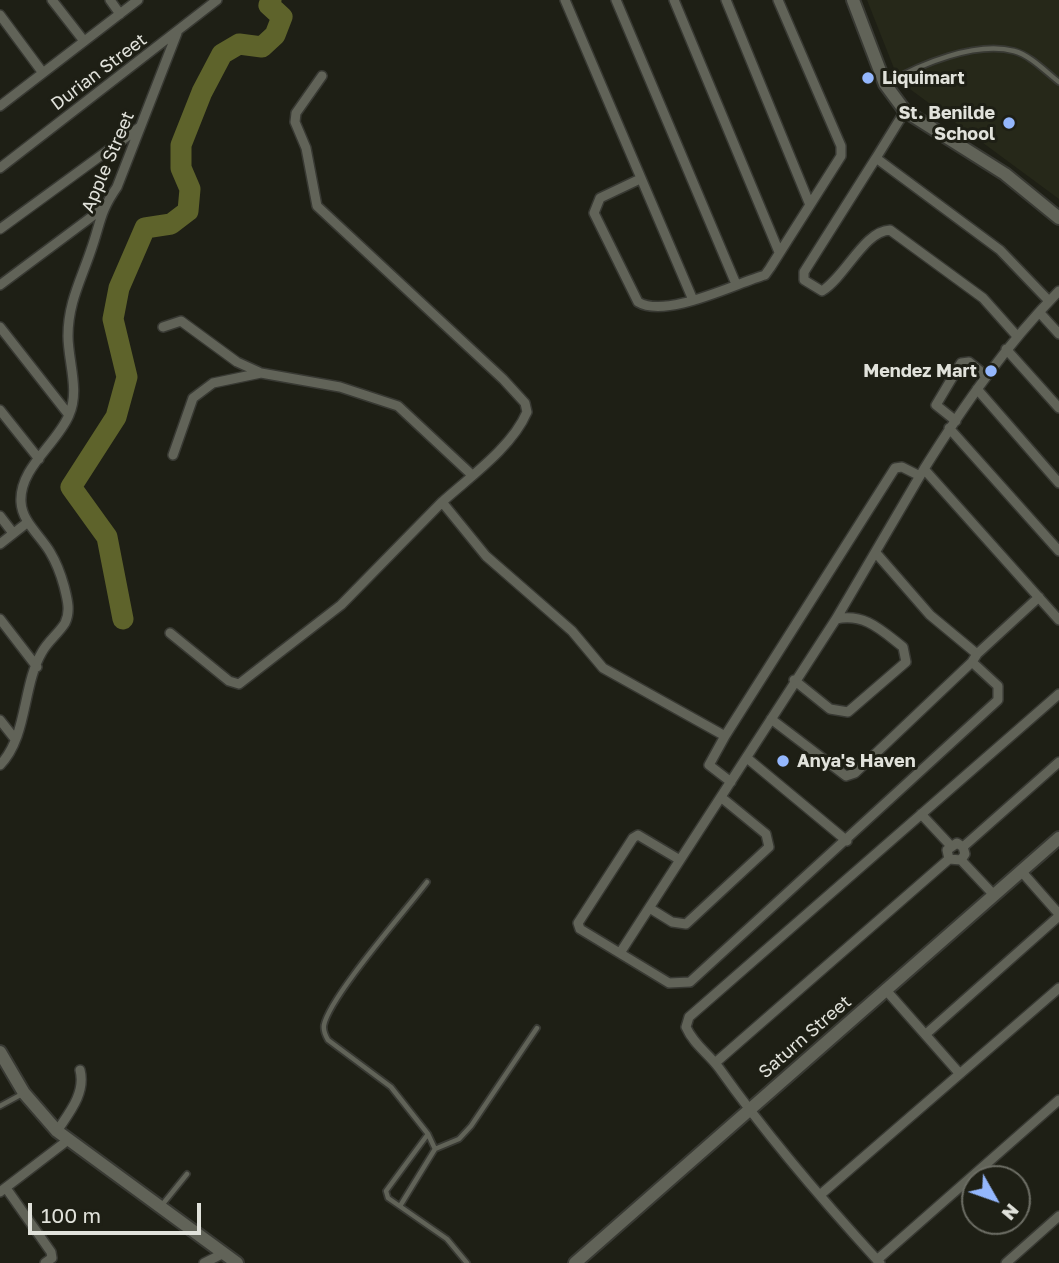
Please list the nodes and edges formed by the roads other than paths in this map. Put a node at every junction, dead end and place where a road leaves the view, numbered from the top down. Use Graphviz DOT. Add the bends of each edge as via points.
graph roads {
  1 [pos="52,0"];
  2 [pos="110,0"];
  3 [pos="138,0"];
  4 [pos="216,0"];
  5 [pos="565,0"];
  6 [pos="616,0"];
  7 [pos="674,0"];
  8 [pos="726,0"];
  9 [pos="778,0"];
  10 [pos="853,0"];
  11 [pos="120,13"];
  12 [pos="0,15"];
  13 [pos="177,33"];
  14 [pos="84,41"];
  15 [pos="43,73"];
  16 [pos="322,76"];
  17 [pos="1059,82"];
  18 [pos="885,84"];
  19 [pos="2,101"];
  20 [pos="905,111"];
  21 [pos="141,126"];
  22 [pos="876,158"];
  23 [pos="0,168"];
  24 [pos="640,179"];
  25 [pos="810,205"];
  26 [pos="102,209"];
  27 [pos="1059,218"];
  28 [pos="0,229"];
  29 [pos="779,252"];
  30 [pos="736,284"];
  31 [pos="0,285"];
  32 [pos="1059,291"];
  33 [pos="693,300"];
  34 [pos="1049,301"];
  35 [pos="1040,313"];
  36 [pos="0,327"];
  37 [pos="163,327"];
  38 [pos="1059,334"];
  39 [pos="1016,335"];
  40 [pos="1006,349"];
  41 [pos="261,373"];
  42 [pos="985,375"];
  43 [pos="977,389"];
  44 [pos="1059,408"];
  45 [pos="0,410"];
  46 [pos="69,415"];
  47 [pos="953,425"];
  48 [pos="173,455"];
  49 [pos="39,459"];
  50 [pos="922,472"];
  51 [pos="472,475"];
  52 [pos="1059,483"];
  53 [pos="442,502"];
  54 [pos="0,516"];
  55 [pos="28,522"];
  56 [pos="13,533"];
  57 [pos="0,544"];
  58 [pos="1059,551"];
  59 [pos="876,553"];
  60 [pos="1039,597"];
  61 [pos="0,619"];
  62 [pos="836,619"];
  63 [pos="1059,620"];
  64 [pos="170,633"];
  65 [pos="975,658"];
  66 [pos="37,667"];
  67 [pos="794,680"];
  68 [pos="1059,694"];
  69 [pos="771,719"];
  70 [pos="0,720"];
  71 [pos="725,736"];
  72 [pos="15,740"];
  73 [pos="747,758"];
  74 [pos="1059,762"];
  75 [pos="0,765"];
  76 [pos="731,782"];
  77 [pos="722,798"];
  78 [pos="921,814"];
  79 [pos="1059,838"];
  80 [pos="847,841"];
  81 [pos="950,845"];
  82 [pos="963,847"];
  83 [pos="949,859"];
  84 [pos="680,860"];
  85 [pos="961,860"];
  86 [pos="1022,872"];
  87 [pos="428,882"];
  88 [pos="993,894"];
  89 [pos="651,909"];
  90 [pos="1059,915"];
  91 [pos="620,953"];
  92 [pos="1059,988"];
  93 [pos="886,989"];
  94 [pos="537,1028"];
  95 [pos="926,1034"];
  96 [pos="0,1052"];
  97 [pos="715,1063"];
  98 [pos="80,1070"];
  99 [pos="960,1074"];
  100 [pos="24,1093"];
  101 [pos="1059,1100"];
  102 [pos="0,1106"];
  103 [pos="749,1110"];
  104 [pos="57,1131"];
  105 [pos="428,1134"];
  106 [pos="68,1140"];
  107 [pos="435,1149"];
  108 [pos="187,1174"];
  109 [pos="3,1190"];
  110 [pos="820,1195"];
  111 [pos="161,1206"];
  112 [pos="400,1206"];
  113 [pos="1059,1216"];
  114 [pos="224,1253"];
  115 [pos="878,1261"];
  116 [pos="45,1263"];
  117 [pos="204,1263"];
  118 [pos="237,1263"];
  119 [pos="467,1263"];
  120 [pos="575,1263"];
  121 [pos="1006,1263"];
  1 -- 14 [label="street"];
  2 -- 11 [label="street"];
  3 -- 11 [label="street"];
  4 -- 13 [label="street, Durian Street"];
  5 -- 24 [label="street"];
  6 -- 30 [label="street"];
  7 -- 29 [label="street"];
  8 -- 25 [label="street"];
  9 -- 25 [label="street" via="841,146 837,166"];
  10 -- 18 [label="street"];
  11 -- 14 [label="street"];
  12 -- 15 [label="street"];
  13 -- 21 [label="street, Apple Street"];
  13 -- 23 [label="street, Durian Street"];
  14 -- 15 [label="street"];
  15 -- 19 [label="street"];
  16 -- 51 [label="street" via="296,113 295,122 306,148 317,206 503,379 524,404 527,412 522,424"];
  17 -- 18 [label="lane" via="1016,51 998,49 918,65"];
  18 -- 20 [label="street"];
  20 -- 22 [label="street"];
  20 -- 27 [label="street" via="1005,174"];
  21 -- 26 [label="street, Apple Street" via="117,187"];
  21 -- 28 [label="street"];
  22 -- 34 [label="street" via="1000,250"];
  22 -- 39 [label="street" via="804,272 804,280 822,291 873,235 890,230 983,298"];
  24 -- 33 [label="street"];
  24 -- 33 [label="street" via="600,198 594,213 638,302 651,307"];
  25 -- 29 [label="street"];
  26 -- 31 [label="street"];
  26 -- 46 [label="street, Apple Street" via="69,316 73,397"];
  29 -- 30 [label="street" via="765,275"];
  30 -- 33 [label="street"];
  32 -- 34 [label="street"];
  34 -- 35 [label="street"];
  35 -- 38 [label="street"];
  35 -- 39 [label="street"];
  36 -- 46 [label="street"];
  37 -- 41 [label="street" via="181,321 237,362"];
  39 -- 40 [label="street"];
  40 -- 42 [label="street"];
  40 -- 44 [label="street"];
  41 -- 48 [label="street" via="213,383 193,398"];
  41 -- 51 [label="street" via="340,387 398,406"];
  42 -- 43 [label="street"];
  42 -- 47 [label="street" via="969,362 961,363 953,374 936,405"];
  43 -- 47 [label="street"];
  43 -- 52 [label="street"];
  45 -- 49 [label="street"];
  46 -- 49 [label="street, Apple Street"];
  47 -- 50 [label="street"];
  47 -- 58 [label="street"];
  49 -- 55 [label="street, Apple Street" via="23,485 21,502"];
  50 -- 59 [label="street"];
  50 -- 60 [label="street"];
  50 -- 71 [label="street" via="895,468"];
  51 -- 53 [label="street"];
  53 -- 64 [label="street" via="341,605 239,684 229,681"];
  53 -- 71 [label="street" via="486,556 572,631 603,668"];
  54 -- 56 [label="street"];
  55 -- 56 [label="street"];
  55 -- 66 [label="street, Apple Street" via="51,553 68,610"];
  56 -- 57 [label="street"];
  59 -- 62 [label="street"];
  59 -- 65 [label="street"];
  60 -- 63 [label="street"];
  60 -- 65 [label="street"];
  61 -- 66 [label="street"];
  62 -- 67 [label="street"];
  62 -- 67 [label="street" via="850,616 869,621 903,647 906,662 848,712 830,709"];
  65 -- 69 [label="street" via="855,773 846,776"];
  65 -- 80 [label="street" via="998,686 998,700"];
  66 -- 72 [label="street, Apple Street"];
  67 -- 69 [label="street"];
  68 -- 78 [label="street"];
  69 -- 73 [label="street"];
  70 -- 72 [label="street"];
  71 -- 76 [label="street" via="709,765"];
  72 -- 75 [label="street, Apple Street"];
  73 -- 76 [label="street"];
  73 -- 80 [label="street"];
  74 -- 82 [label="street"];
  76 -- 77 [label="street"];
  77 -- 84 [label="street"];
  77 -- 89 [label="street" via="765,834 769,847 686,924 671,922"];
  78 -- 81 [label="street"];
  78 -- 97 [label="street" via="690,1017 686,1027 692,1040"];
  79 -- 86 [label="street, Saturn Street"];
  80 -- 91 [label="street" via="690,982 669,983"];
  81 -- 82 [label="street"];
  81 -- 83 [label="street"];
  82 -- 85 [label="street"];
  83 -- 85 [label="street"];
  83 -- 97 [label="street"];
  84 -- 89 [label="street"];
  84 -- 91 [label="street" via="638,835 633,838 578,923 584,932"];
  85 -- 88 [label="street"];
  86 -- 88 [label="street, Saturn Street"];
  86 -- 90 [label="street"];
  87 -- 105 [label="lane" via="351,980 324,1022 323,1032 391,1087"];
  88 -- 93 [label="street, Saturn Street"];
  89 -- 91 [label="street"];
  90 -- 95 [label="street"];
  92 -- 99 [label="street"];
  93 -- 95 [label="street"];
  93 -- 103 [label="street, Saturn Street"];
  94 -- 107 [label="lane" via="471,1126 459,1139"];
  95 -- 99 [label="street"];
  96 -- 100 [label="street"];
  97 -- 103 [label="street"];
  98 -- 104 [label="street" via="80,1093"];
  99 -- 110 [label="street"];
  100 -- 102 [label="lane"];
  100 -- 104 [label="street"];
  101 -- 115 [label="street"];
  103 -- 110 [label="street"];
  103 -- 120 [label="street, Saturn Street"];
  104 -- 106 [label="street"];
  105 -- 107 [label="lane"];
  105 -- 112 [label="lane" via="386,1191"];
  106 -- 109 [label="street"];
  106 -- 111 [label="street"];
  107 -- 112 [label="lane"];
  108 -- 111 [label="lane"];
  109 -- 116 [label="street" via="51,1252 52,1258"];
  110 -- 115 [label="street"];
  111 -- 114 [label="street"];
  112 -- 119 [label="lane" via="447,1239"];
  113 -- 121 [label="street"];
  114 -- 117 [label="street"];
  114 -- 118 [label="street"];
}
